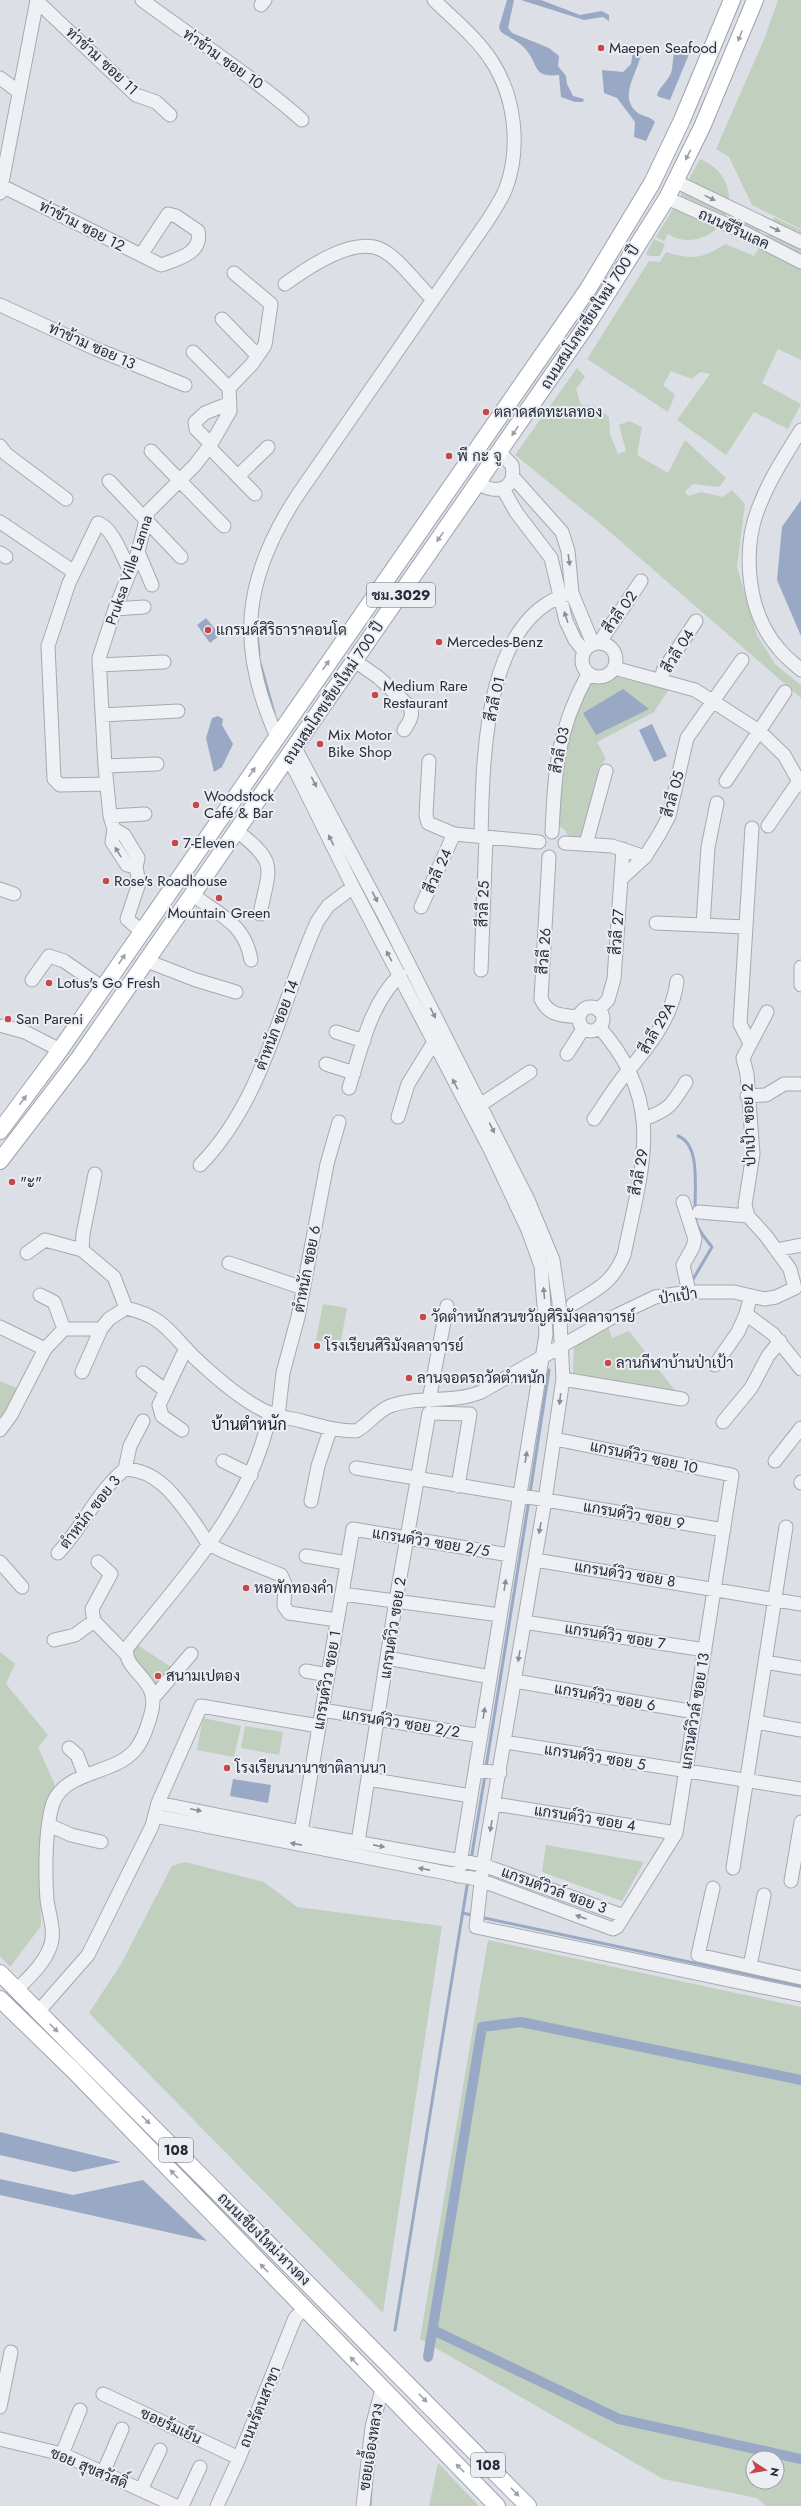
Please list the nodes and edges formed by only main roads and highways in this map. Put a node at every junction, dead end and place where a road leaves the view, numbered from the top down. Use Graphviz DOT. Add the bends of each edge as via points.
graph roads {
  1 [pos="732,0"];
  2 [pos="755,0"];
  3 [pos="0,1131"];
  4 [pos="0,1161"];
  5 [pos="0,1973"];
  6 [pos="20,1994"];
  7 [pos="0,1999"];
  8 [pos="12,2010"];
  9 [pos="398,2372"];
  10 [pos="382,2389"];
  11 [pos="497,2506"];
  12 [pos="528,2506"];
  3 -- 1 [label="main road, ถนนสมโภชเชียงใหม่ 700 ปี / ชม.3029, one-way" via="60,1050 588,289 652,183 682,120"];
  2 -- 4 [label="main road, ถนนสมโภชเชียงใหม่ 700 ปี / ชม.3029, one-way" via="702,127 667,198 591,319 147,962 44,1107"];
  5 -- 6 [label="main road, ถนนเชียงใหม่-หางดง / 108"];
  6 -- 8 [label="main road"];
  6 -- 9 [label="main road, ถนนเชียงใหม่-หางดง / 108, one-way"];
  7 -- 8 [label="main road, ถนนเชียงใหม่-หางดง / 108"];
  10 -- 8 [label="main road, ถนนเชียงใหม่-หางดง / 108, one-way"];
  9 -- 10 [label="main road"];
  9 -- 12 [label="main road, ถนนเชียงใหม่-หางดง / 108, one-way"];
  11 -- 10 [label="main road, ถนนเชียงใหม่-หางดง / 108, one-way"];
}
